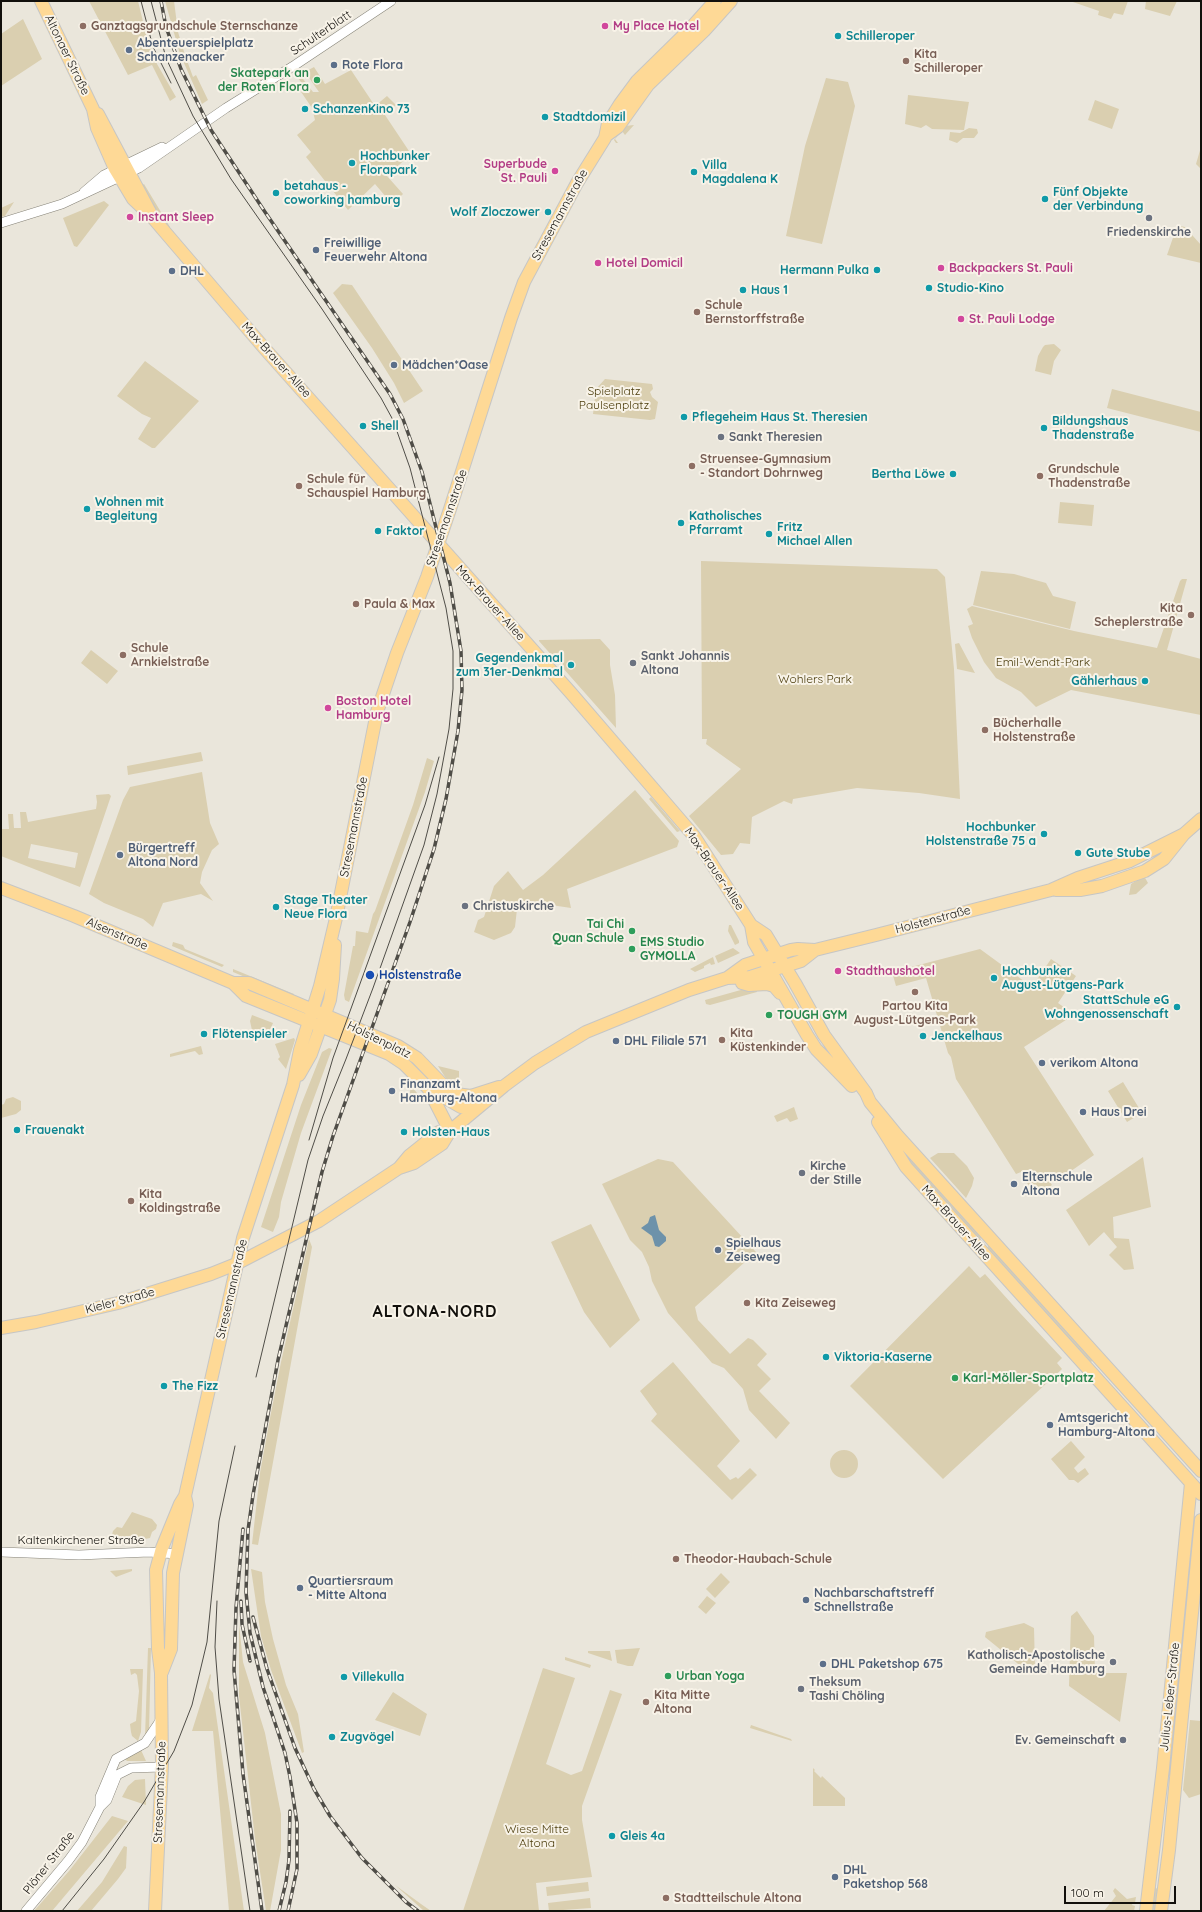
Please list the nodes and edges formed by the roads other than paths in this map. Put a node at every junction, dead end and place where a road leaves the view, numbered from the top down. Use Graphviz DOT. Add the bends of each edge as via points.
graph roads {
  1 [pos="41,1"];
  2 [pos="391,1"];
  3 [pos="715,1"];
  4 [pos="731,1"];
  5 [pos="606,135"];
  6 [pos="122,171"];
  7 [pos="1,223"];
  8 [pos="437,545"];
  9 [pos="1201,819"];
  10 [pos="1,888"];
  11 [pos="336,918"];
  12 [pos="751,925"];
  13 [pos="815,950"];
  14 [pos="778,954"];
  15 [pos="763,958"];
  16 [pos="785,966"];
  17 [pos="770,971"];
  18 [pos="727,978"];
  19 [pos="233,983"];
  20 [pos="783,995"];
  21 [pos="313,1009"];
  22 [pos="792,1010"];
  23 [pos="325,1014"];
  24 [pos="309,1022"];
  25 [pos="320,1027"];
  26 [pos="824,1035"];
  27 [pos="293,1085"];
  28 [pos="504,1086"];
  29 [pos="428,1088"];
  30 [pos="476,1109"];
  31 [pos="450,1131"];
  32 [pos="236,1264"];
  33 [pos="1,1328"];
  34 [pos="1201,1471"];
  35 [pos="1191,1483"];
  36 [pos="1201,1494"];
  37 [pos="186,1496"];
  38 [pos="1201,1520"];
  39 [pos="1,1552"];
  40 [pos="160,1553"];
  41 [pos="177,1554"];
  42 [pos="161,1673"];
  43 [pos="162,1718"];
  44 [pos="162,1767"];
  45 [pos="100,1807"];
  46 [pos="26,1911"];
  47 [pos="155,1911"];
  48 [pos="1146,1911"];
  49 [pos="1161,1911"];
  1 -- 6 [label="main road, Altonaer Straße" via="93,109 100,116"];
  2 -- 6 [label="street, Schulterblatt" via="183,136"];
  3 -- 5 [label="main road, Stresemannstraße" via="629,91 608,123"];
  4 -- 5 [label="main road, Stresemannstraße" via="648,86 618,127"];
  5 -- 8 [label="main road, Stresemannstraße" via="577,182 522,286"];
  6 -- 7 [label="street, Schulterblatt" via="100,188 62,204"];
  6 -- 8 [label="main road, Max-Brauer-Allee" via="133,200 153,218"];
  8 -- 11 [label="main road, Stresemannstraße" via="377,712"];
  8 -- 12 [label="main road, Max-Brauer-Allee" via="571,693 694,836"];
  9 -- 13 [label="main road, Holstenstraße" via="1184,834 1164,859 1137,874 1112,883 1080,890 1051,890"];
  10 -- 19 [label="main road, Alsenstraße"];
  11 -- 21 [label="main road, Stresemannstraße"];
  11 -- 23 [label="main road, Stresemannstraße" via="333,984"];
  12 -- 14 [label="main road, Max-Brauer-Allee" via="766,935"];
  12 -- 15 [label="main road, Max-Brauer-Allee" via="754,942"];
  13 -- 14 [label="main road, Holstenstraße" via="798,948"];
  13 -- 16 [label="main road, Holstenstraße" via="801,961"];
  14 -- 15 [label="main road, Holstenstraße"];
  14 -- 16 [label="main road, Max-Brauer-Allee"];
  15 -- 17 [label="main road, Max-Brauer-Allee"];
  15 -- 18 [label="main road, Holstenstraße" via="746,965"];
  16 -- 17 [label="main road, Holstenstraße"];
  16 -- 26 [label="main road, Max-Brauer-Allee"];
  17 -- 18 [label="main road, Holstenstraße" via="750,977"];
  17 -- 20 [label="main road, Max-Brauer-Allee"];
  18 -- 20 [label="main road" via="749,985 771,985"];
  18 -- 28 [label="main road, Holstenstraße" via="642,1008 586,1032 535,1063"];
  19 -- 21 [label="main road, Alsenstraße" via="249,983"];
  19 -- 24 [label="main road, Alsenstraße" via="246,996"];
  20 -- 22 [label="main road, Max-Brauer-Allee"];
  21 -- 23 [label="main road, Holstenplatz"];
  21 -- 24 [label="main road, Stresemannstraße"];
  22 -- 26 [label="main road"];
  22 -- 35 [label="main road, Max-Brauer-Allee" via="816,1049 857,1093 884,1130 906,1167"];
  23 -- 25 [label="main road, Stresemannstraße"];
  23 -- 28 [label="main road, Holstenplatz" via="406,1051 422,1063 450,1092 470,1096"];
  24 -- 25 [label="main road, Holstenplatz"];
  24 -- 27 [label="main road, Stresemannstraße"];
  25 -- 27 [label="main road, Stresemannstraße" via="311,1054"];
  25 -- 29 [label="main road, Holstenplatz" via="389,1054 404,1064"];
  26 -- 34 [label="main road, Max-Brauer-Allee" via="870,1102 898,1135"];
  27 -- 32 [label="main road, Stresemannstraße"];
  28 -- 30 [label="main road, Holstenstraße"];
  29 -- 30 [label="main road, Holstenplatz" via="461,1108"];
  29 -- 31 [label="main road, Holstenplatz"];
  30 -- 31 [label="main road, Holstenstraße"];
  31 -- 32 [label="main road, Holstenstraße" via="439,1132 409,1156 399,1168 318,1221"];
  32 -- 33 [label="main road, Kieler Straße" via="118,1303"];
  32 -- 37 [label="main road, Stresemannstraße"];
  35 -- 36 [label="main road, Max-Brauer-Allee"];
  35 -- 48 [label="main road, Julius-Leber-Straße"];
  37 -- 40 [label="main road, Stresemannstraße" via="178,1508"];
  37 -- 41 [label="main road, Stresemannstraße" via="187,1505"];
  38 -- 49 [label="main road, Julius-Leber-Straße"];
  39 -- 40 [label="street, Kaltenkirchener Straße" via="80,1555"];
  40 -- 41 [label="street, Kaltenkirchener Straße"];
  40 -- 42 [label="main road, Stresemannstraße" via="156,1579"];
  41 -- 42 [label="main road, Stresemannstraße" via="173,1573 171,1649"];
  42 -- 43 [label="main road, Stresemannstraße"];
  43 -- 44 [label="main road, Stresemannstraße"];
  43 -- 45 [label="street, Plöner Straße" via="146,1743 116,1759 100,1797"];
  44 -- 45 [label="street, Plöner Straße" via="122,1771 117,1775 107,1800"];
  44 -- 47 [label="main road, Stresemannstraße"];
  45 -- 46 [label="street, Plöner Straße" via="82,1842"];
}
